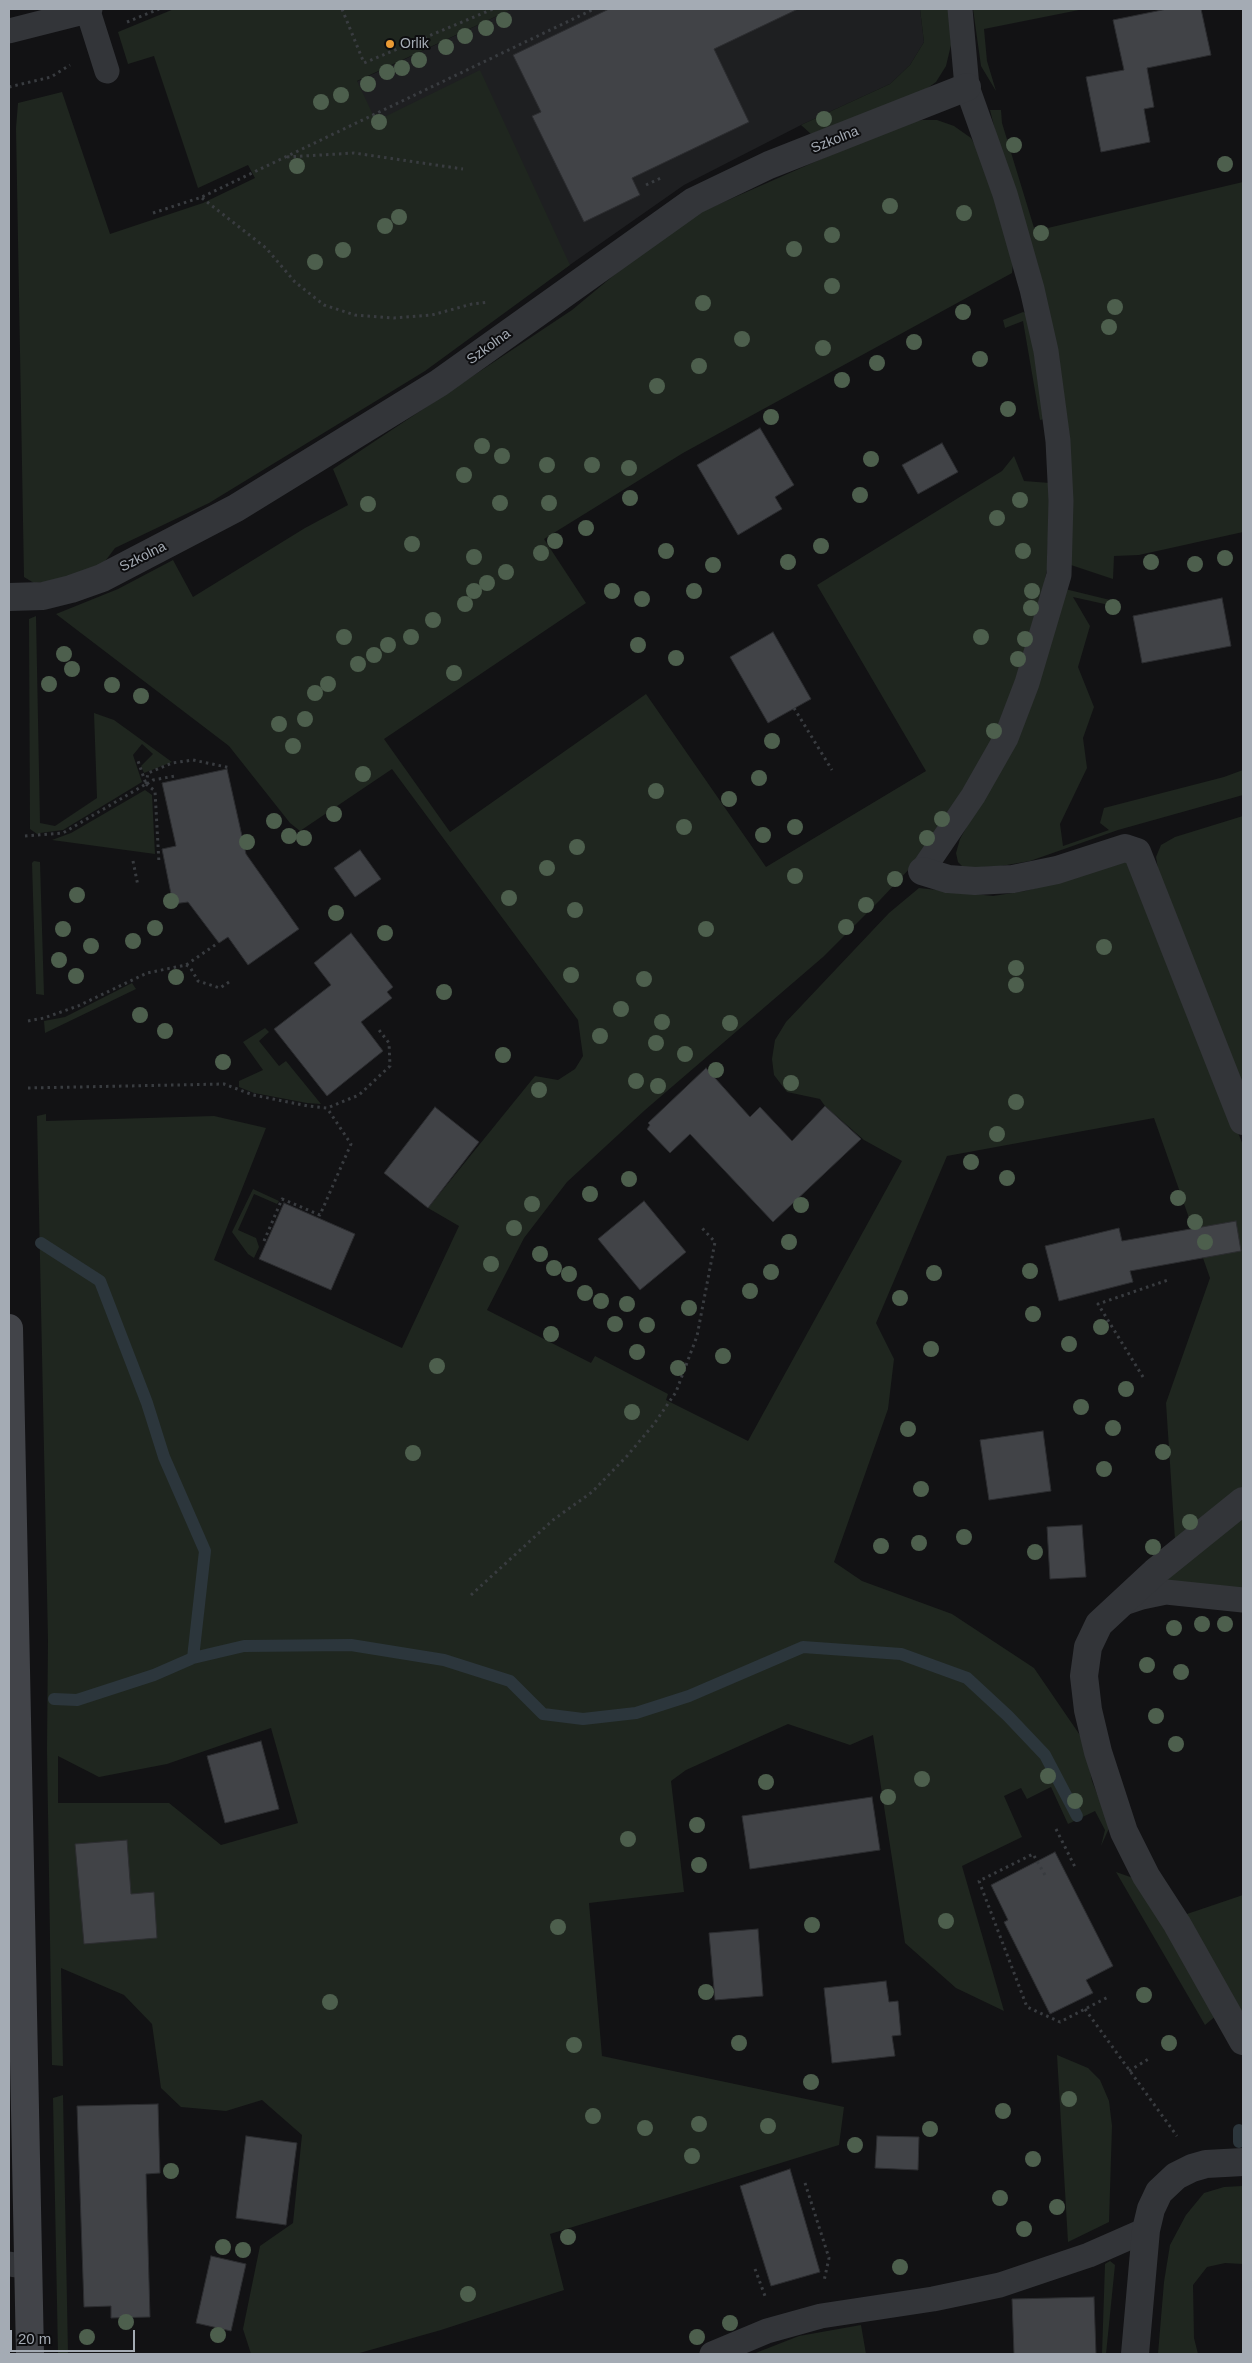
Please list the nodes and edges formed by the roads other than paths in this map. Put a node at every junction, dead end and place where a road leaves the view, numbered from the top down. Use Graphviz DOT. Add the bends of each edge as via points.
graph roads {
  1 [pos="960,9"];
  2 [pos="91,18"];
  3 [pos="9,31"];
  4 [pos="107,71"];
  5 [pos="967,86"];
  6 [pos="9,597"];
  7 [pos="922,871"];
  8 [pos="1243,1120"];
  9 [pos="9,1328"];
  10 [pos="10,1368"];
  11 [pos="1243,1502"];
  12 [pos="1243,1600"];
  13 [pos="1118,1605"];
  14 [pos="14,1788"];
  15 [pos="1243,2041"];
  16 [pos="1243,2162"];
  17 [pos="1146,2230"];
  18 [pos="19,2266"];
  19 [pos="30,2354"];
  20 [pos="712,2354"];
  21 [pos="1135,2354"];
  1 -- 5 [label="lane"];
  2 -- 3 [label="lane"];
  2 -- 4 [label="lane"];
  5 -- 6 [label="street, Szkolna" via="769,166 694,201 397,411 236,508 102,578 42,596"];
  5 -- 7 [label="lane" via="1005,194 1046,351 1058,441 1061,501 1059,575 1027,683 1006,738 974,796"];
  7 -- 8 [label="street" via="948,879 1013,879 1057,870 1124,848 1138,852"];
  9 -- 10 [label="main road"];
  10 -- 14 [label="main road" via="17,1704"];
  11 -- 13 [label="street"];
  12 -- 13 [label="lane" via="1166,1592"];
  13 -- 15 [label="street" via="1099,1624 1088,1647 1084,1676 1098,1752 1124,1832 1146,1876"];
  14 -- 18 [label="main road"];
  16 -- 17 [label="street" via="1206,2164 1176,2176 1160,2192 1151,2209"];
  17 -- 20 [label="lane" via="1088,2255 1000,2285 821,2316 767,2331"];
  17 -- 21 [label="street"];
  18 -- 19 [label="main road"];
}
